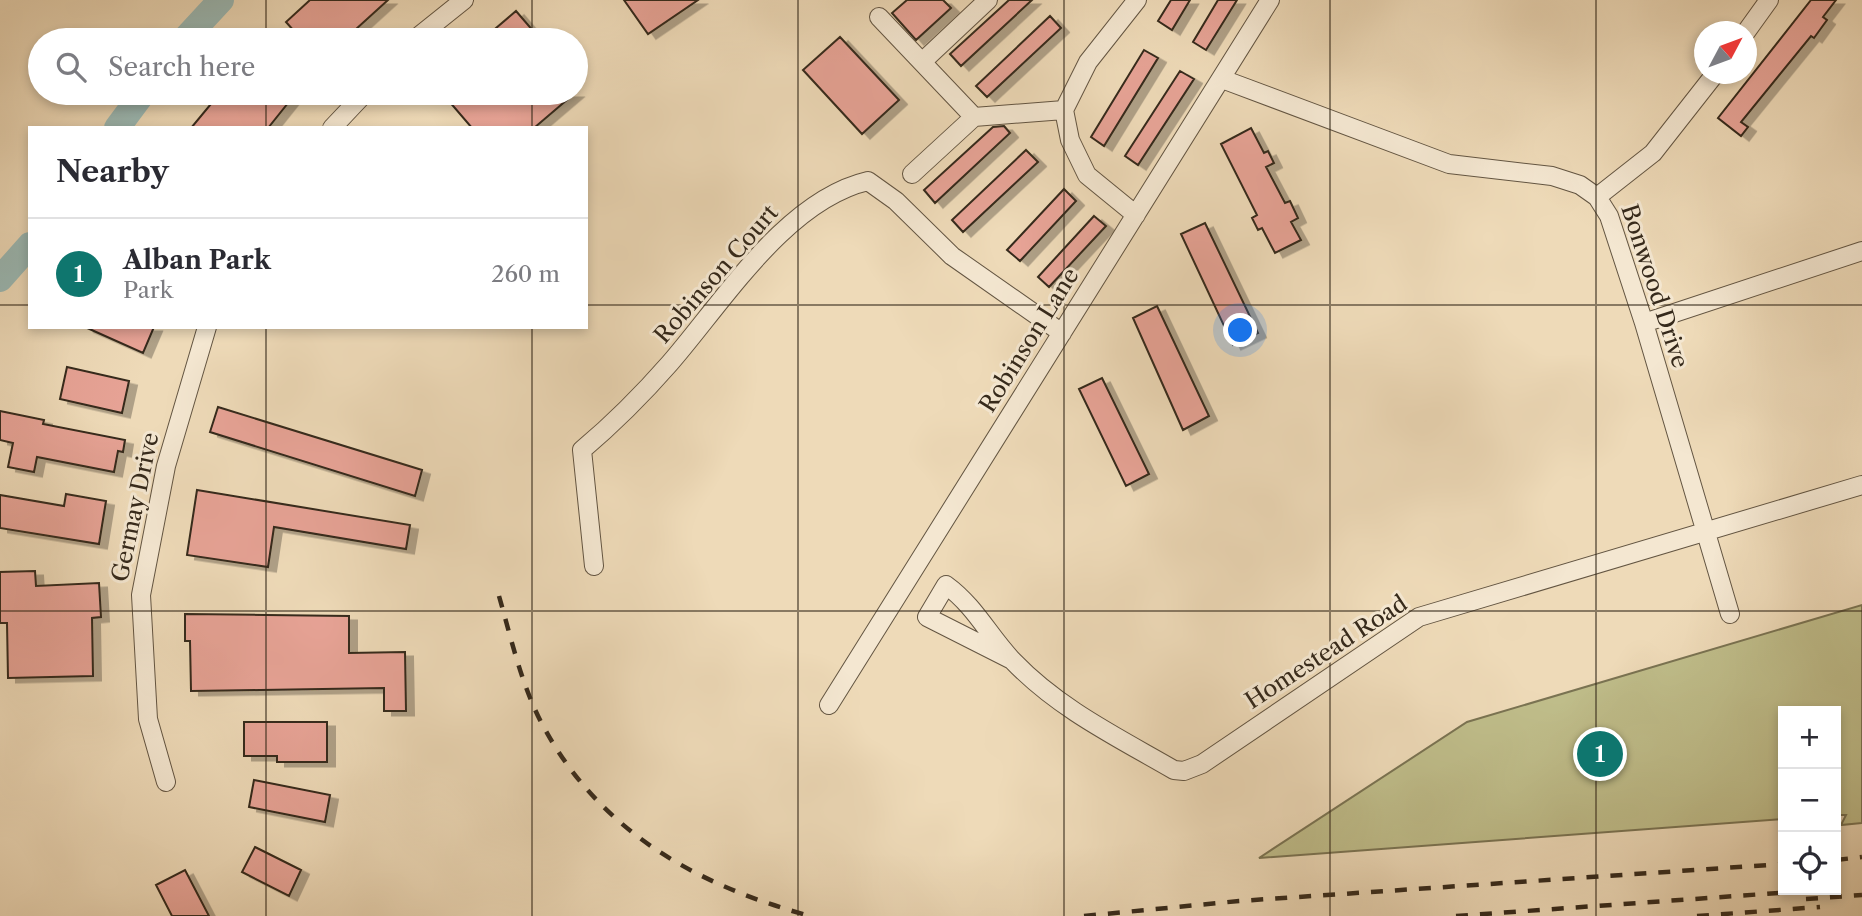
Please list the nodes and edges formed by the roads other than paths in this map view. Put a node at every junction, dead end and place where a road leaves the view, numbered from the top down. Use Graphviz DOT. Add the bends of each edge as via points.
graph roads {
  1 [pos="464,0"];
  2 [pos="988,0"];
  3 [pos="1137,0"];
  4 [pos="1270,0"];
  5 [pos="1769,0"];
  6 [pos="879,17"];
  7 [pos="1754,21"];
  8 [pos="429,28"];
  9 [pos="922,62"];
  10 [pos="1222,79"];
  11 [pos="1707,84"];
  12 [pos="354,105"];
  13 [pos="1064,110"];
  14 [pos="974,117"];
  15 [pos="334,126"];
  16 [pos="912,174"];
  17 [pos="1597,197"];
  18 [pos="1136,215"];
  19 [pos="1862,251"];
  20 [pos="1644,323"];
  21 [pos="206,329"];
  22 [pos="1062,333"];
  23 [pos="1862,485"];
  24 [pos="1705,531"];
  25 [pos="594,566"];
  26 [pos="1730,614"];
  27 [pos="1012,660"];
  28 [pos="829,705"];
  29 [pos="166,782"];
  1 -- 8 [label="street"];
  2 -- 9 [label="street"];
  3 -- 13 [label="street" via="1088,62"];
  4 -- 10 [label="street, Robinson Lane"];
  5 -- 7 [label="street"];
  6 -- 9 [label="street"];
  9 -- 14 [label="street"];
  10 -- 17 [label="street, Bonwood Drive" via="1448,164 1552,176 1580,185"];
  10 -- 18 [label="street, Robinson Lane"];
  11 -- 17 [label="street" via="1653,153"];
  12 -- 15 [label="street"];
  13 -- 14 [label="street"];
  13 -- 18 [label="street" via="1070,139 1087,175"];
  14 -- 16 [label="street"];
  17 -- 20 [label="street, Bonwood Drive" via="1609,216"];
  18 -- 22 [label="street, Robinson Lane"];
  19 -- 20 [label="street"];
  20 -- 24 [label="street, Bonwood Drive"];
  21 -- 29 [label="street, Germay Drive" via="166,466 141,595 148,719"];
  22 -- 25 [label="street, Robinson Court" via="952,256 896,201 868,181 846,186 808,208 776,238 622,417 582,450"];
  22 -- 28 [label="street, Robinson Lane"];
  23 -- 24 [label="street, Homestead Road"];
  24 -- 26 [label="street, Bonwood Drive"];
  24 -- 27 [label="street, Homestead Road" via="1419,617 1202,764 1184,771 1063,706"];
  27 -- 27 [label="street, Homestead Road" via="976,611 946,585 927,617"];
}
